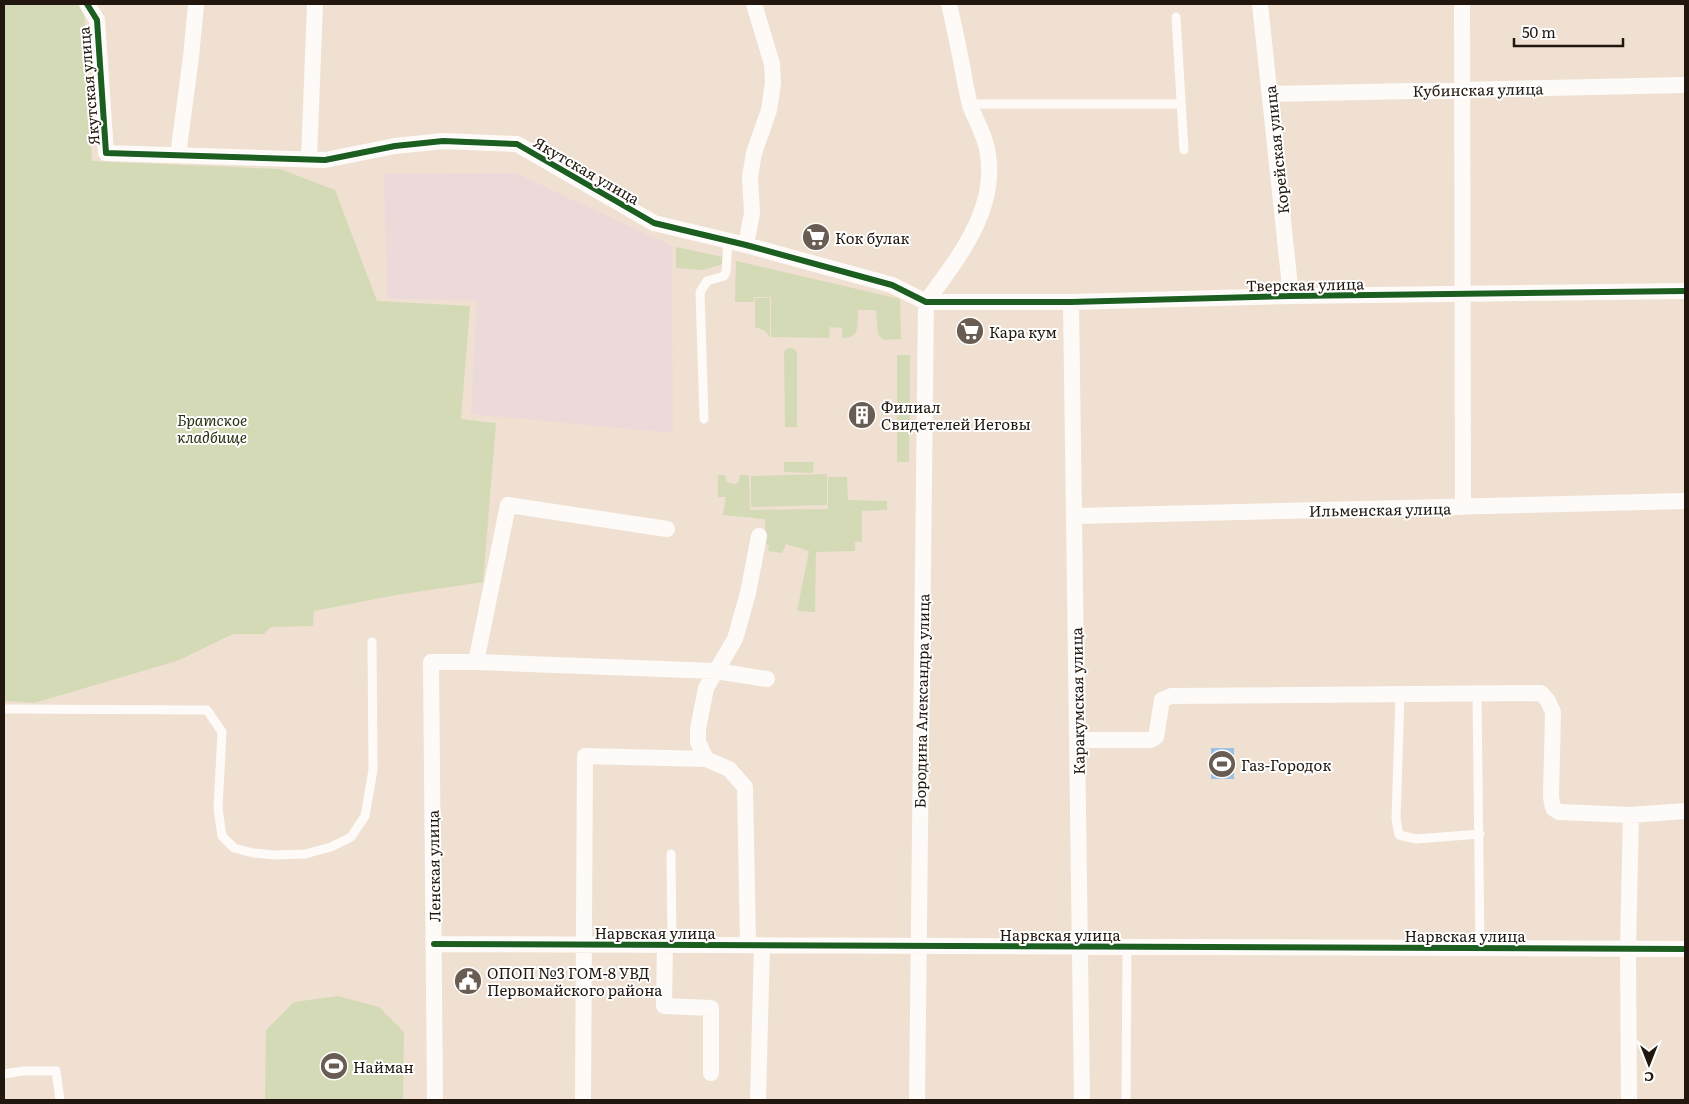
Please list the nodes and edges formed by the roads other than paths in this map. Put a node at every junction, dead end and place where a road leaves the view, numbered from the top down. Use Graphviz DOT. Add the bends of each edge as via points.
graph roads {
  1 [pos="87,4"];
  2 [pos="196,4"];
  3 [pos="315,4"];
  4 [pos="754,4"];
  5 [pos="949,4"];
  6 [pos="1260,4"];
  7 [pos="1462,4"];
  8 [pos="1176,17"];
  9 [pos="1685,85"];
  10 [pos="1464,89"];
  11 [pos="1271,94"];
  12 [pos="970,104"];
  13 [pos="1182,104"];
  14 [pos="1184,150"];
  15 [pos="178,155"];
  16 [pos="309,159"];
  17 [pos="728,240"];
  18 [pos="746,244"];
  19 [pos="1685,291"];
  20 [pos="1463,295"];
  21 [pos="1291,296"];
  22 [pos="926,302"];
  23 [pos="1071,302"];
  24 [pos="704,419"];
  25 [pos="1685,502"];
  26 [pos="1463,507"];
  27 [pos="1074,516"];
  28 [pos="667,529"];
  29 [pos="759,536"];
  30 [pos="372,642"];
  31 [pos="476,662"];
  32 [pos="716,672"];
  33 [pos="767,679"];
  34 [pos="1400,694"];
  35 [pos="1476,694"];
  36 [pos="4,709"];
  37 [pos="1078,740"];
  38 [pos="706,759"];
  39 [pos="1685,811"];
  40 [pos="1631,815"];
  41 [pos="1480,834"];
  42 [pos="671,854"];
  43 [pos="434,944"];
  44 [pos="583,944"];
  45 [pos="668,944"];
  46 [pos="755,945"];
  47 [pos="918,946"];
  48 [pos="1081,946"];
  49 [pos="1127,946"];
  50 [pos="1480,948"];
  51 [pos="1628,948"];
  52 [pos="1685,949"];
  53 [pos="4,1074"];
  54 [pos="711,1074"];
  55 [pos="60,1100"];
  56 [pos="435,1100"];
  57 [pos="583,1100"];
  58 [pos="758,1100"];
  59 [pos="917,1100"];
  60 [pos="1082,1100"];
  61 [pos="1126,1100"];
  62 [pos="1629,1100"];
  1 -- 15 [label="street, Якутская улица" via="97,20 106,153"];
  2 -- 15 [label="street"];
  3 -- 16 [label="street"];
  4 -- 18 [label="street" via="772,64 773,83 769,110 754,153 750,177 752,213"];
  5 -- 12 [label="street"];
  6 -- 11 [label="street, Корейская улица"];
  7 -- 10 [label="street"];
  8 -- 13 [label="lane"];
  9 -- 10 [label="street, Кубинская улица"];
  10 -- 11 [label="street, Кубинская улица"];
  10 -- 20 [label="street"];
  11 -- 21 [label="street, Корейская улица"];
  12 -- 13 [label="lane"];
  12 -- 22 [label="street" via="988,156 988,182 982,211 954,264"];
  13 -- 14 [label="lane"];
  15 -- 16 [label="street, Якутская улица"];
  16 -- 17 [label="street, Якутская улица" via="325,160 395,146 443,141 517,144 654,224"];
  17 -- 18 [label="street, Якутская улица"];
  17 -- 24 [label="lane" via="724,276 707,281 700,292"];
  18 -- 22 [label="street, Якутская улица" via="892,284"];
  19 -- 20 [label="street, Тверская улица"];
  20 -- 21 [label="street, Тверская улица"];
  20 -- 26 [label="street"];
  21 -- 23 [label="street, Тверская улица"];
  22 -- 23 [label="street, Тверская улица"];
  22 -- 47 [label="street, Бородина Александра улица"];
  23 -- 27 [label="street, Каракумская улица"];
  25 -- 26 [label="street, Ильменская улица"];
  26 -- 27 [label="street, Ильменская улица"];
  27 -- 37 [label="street, Каракумская улица"];
  28 -- 31 [label="street" via="508,505"];
  29 -- 32 [label="street" via="742,619 735,640"];
  30 -- 36 [label="lane" via="373,770 365,816 351,837 305,854 253,853 234,848 222,836 218,808 222,732 207,710"];
  31 -- 32 [label="street"];
  31 -- 43 [label="street, Ленская улица" via="431,662"];
  32 -- 33 [label="street"];
  32 -- 38 [label="street" via="706,688 698,729 698,742"];
  34 -- 35 [label="street"];
  34 -- 37 [label="street" via="1171,696 1162,700 1156,738"];
  34 -- 41 [label="lane" via="1396,819 1399,835 1416,838"];
  35 -- 40 [label="street" via="1541,693 1548,701 1554,719 1553,808 1559,812"];
  35 -- 41 [label="lane"];
  37 -- 48 [label="street, Каракумская улица"];
  38 -- 44 [label="street, Нарвская улица" via="584,756"];
  38 -- 46 [label="street, Нарвская улица" via="730,769 745,787"];
  39 -- 40 [label="street"];
  40 -- 51 [label="street"];
  41 -- 50 [label="lane"];
  42 -- 45 [label="lane"];
  43 -- 44 [label="street, Нарвская улица"];
  43 -- 56 [label="street, Ленская улица"];
  44 -- 45 [label="street, Нарвская улица"];
  44 -- 57 [label="street, Нарвская улица"];
  45 -- 46 [label="street, Нарвская улица"];
  45 -- 54 [label="street" via="664,1006 711,1008"];
  46 -- 47 [label="street, Нарвская улица"];
  46 -- 58 [label="street, Нарвская улица"];
  47 -- 48 [label="street, Нарвская улица"];
  47 -- 59 [label="street, Бородина Александра улица"];
  48 -- 49 [label="street, Нарвская улица"];
  48 -- 60 [label="street, Каракумская улица"];
  49 -- 50 [label="street, Нарвская улица"];
  49 -- 61 [label="lane"];
  50 -- 51 [label="street, Нарвская улица"];
  51 -- 52 [label="street, Нарвская улица"];
  51 -- 62 [label="street"];
  53 -- 55 [label="lane" via="56,1070"];
}
